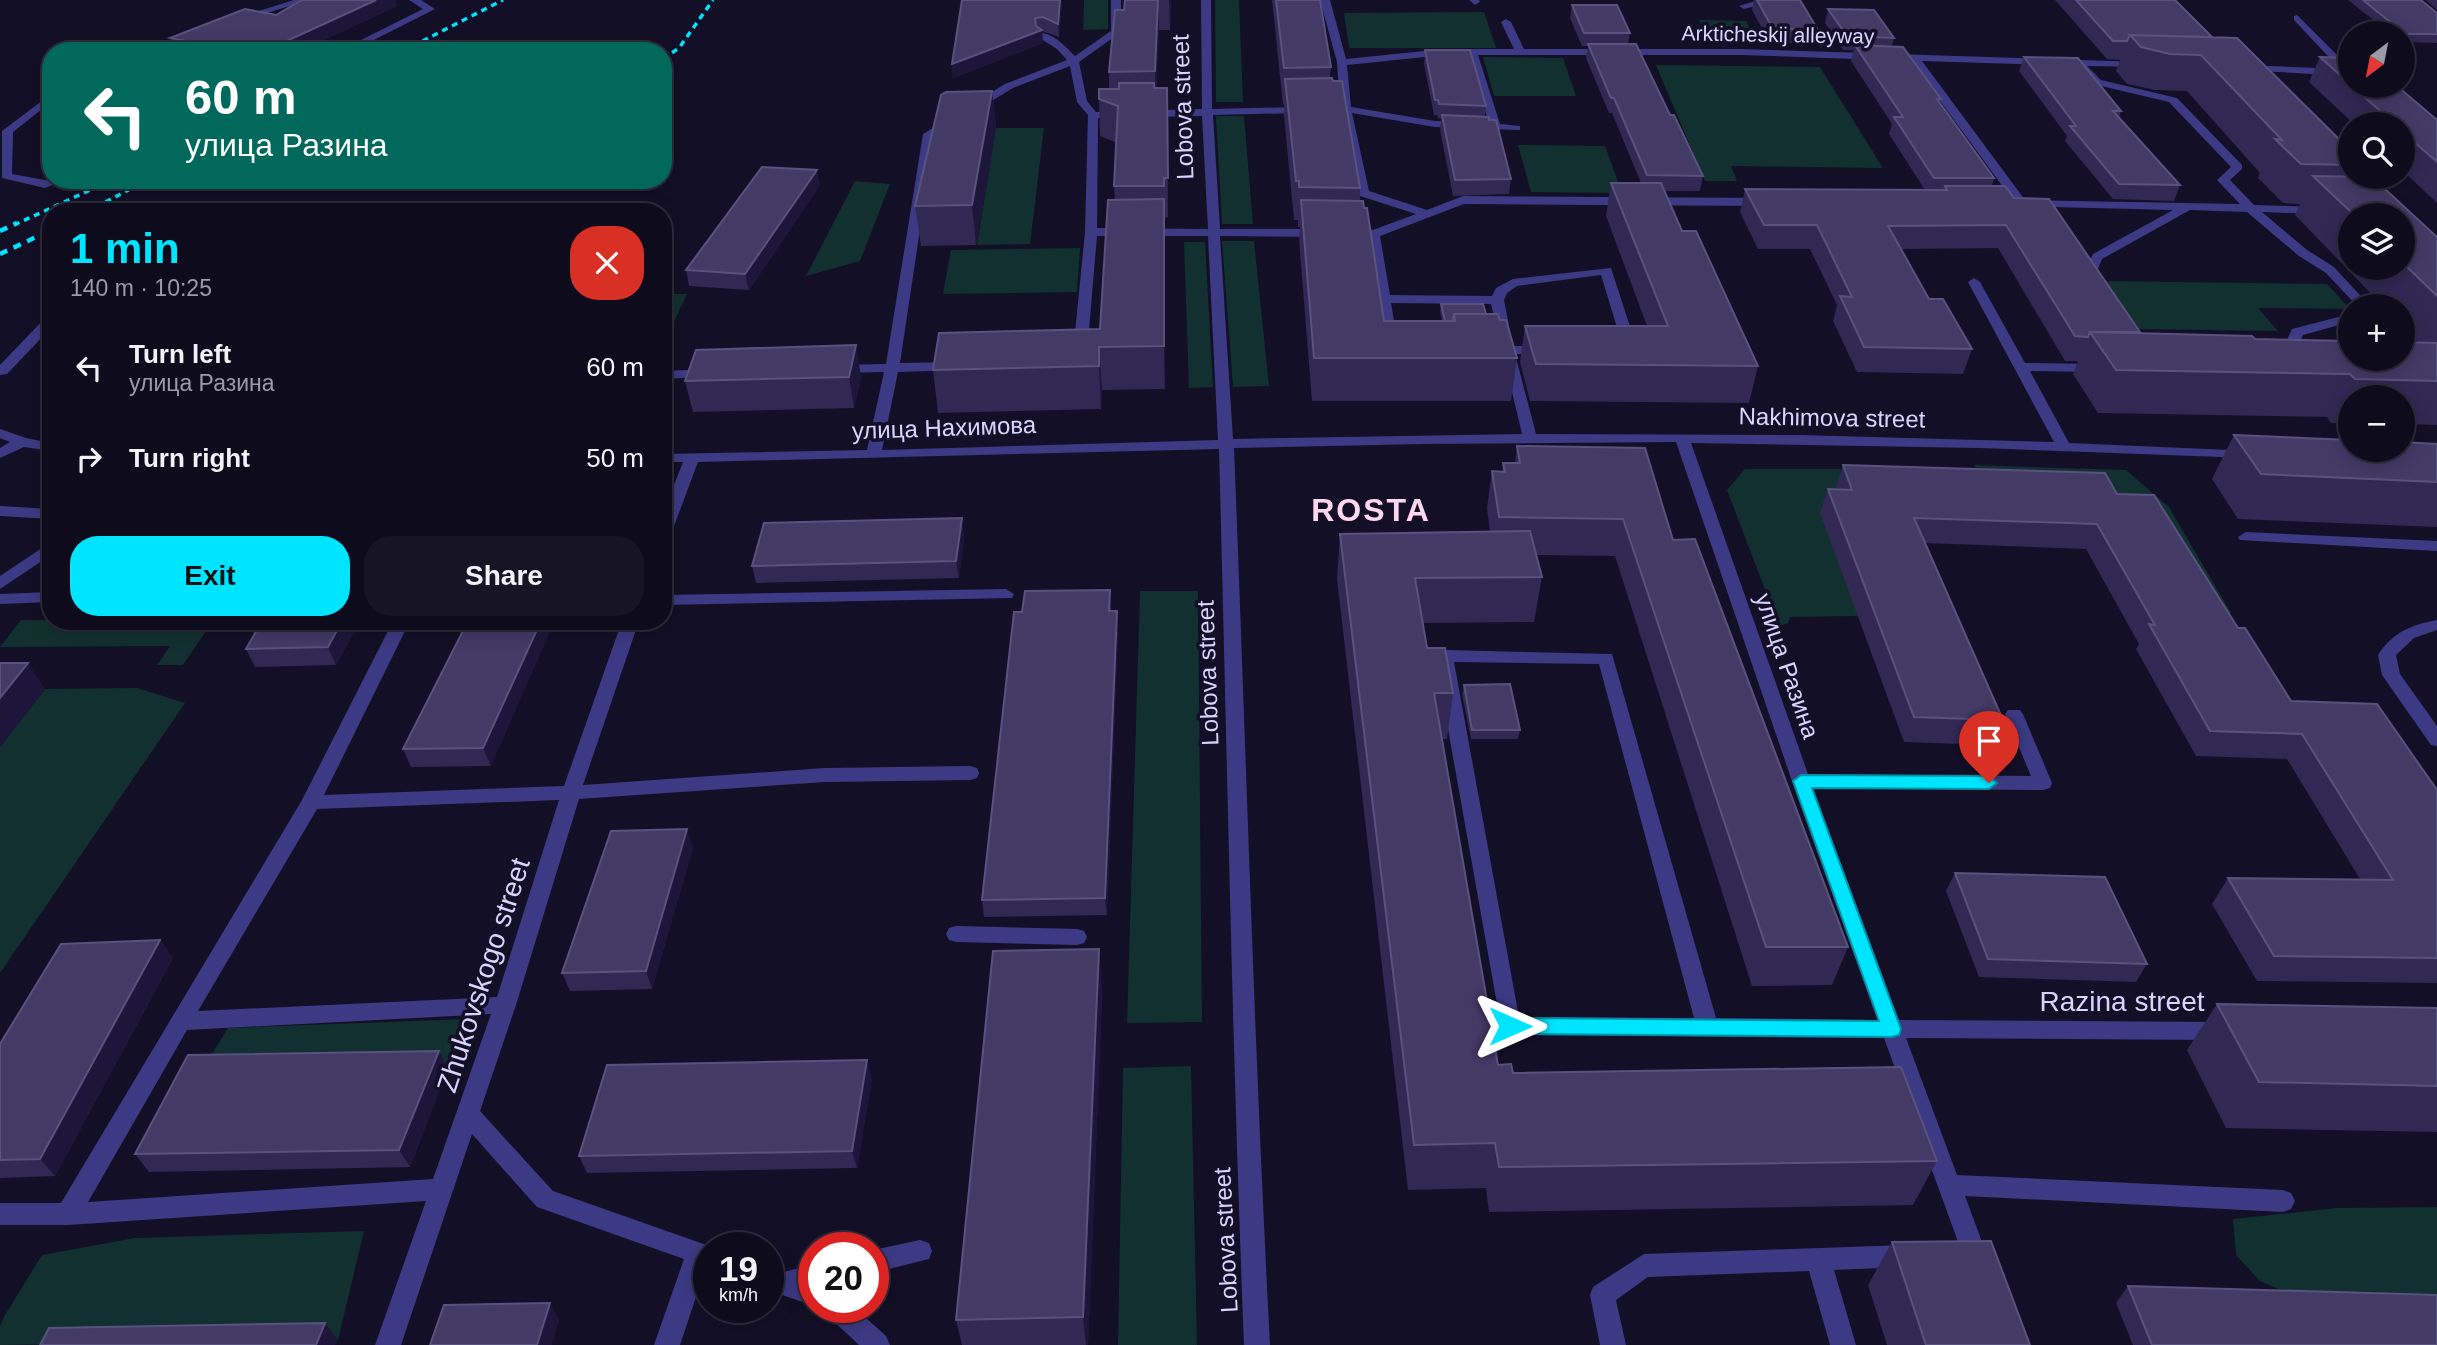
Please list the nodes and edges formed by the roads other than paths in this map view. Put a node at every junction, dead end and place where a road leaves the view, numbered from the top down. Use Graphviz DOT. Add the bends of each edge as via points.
graph roads {
  1 [pos="304,0"];
  2 [pos="414,0"];
  3 [pos="1116,0"];
  4 [pos="1206,0"];
  5 [pos="1325,0"];
  6 [pos="1773,0"];
  7 [pos="1744,6"];
  8 [pos="2297,18"];
  9 [pos="1506,22"];
  10 [pos="223,24"];
  11 [pos="198,33"];
  12 [pos="1042,35"];
  13 [pos="174,42"];
  14 [pos="362,42"];
  15 [pos="1472,52"];
  16 [pos="1520,52"];
  17 [pos="1914,57"];
  18 [pos="1074,61"];
  19 [pos="1342,62"];
  20 [pos="2078,62"];
  21 [pos="2155,65"];
  22 [pos="2248,78"];
  23 [pos="42,104"];
  24 [pos="1346,110"];
  25 [pos="1208,111"];
  26 [pos="1093,115"];
  27 [pos="1495,126"];
  28 [pos="1516,128"];
  29 [pos="42,183"];
  30 [pos="1783,202"];
  31 [pos="2187,207"];
  32 [pos="2251,209"];
  33 [pos="2334,211"];
  34 [pos="1428,214"];
  35 [pos="1213,231"];
  36 [pos="1091,232"];
  37 [pos="1374,233"];
  38 [pos="1974,282"];
  39 [pos="2353,294"];
  40 [pos="1384,299"];
  41 [pos="1497,300"];
  42 [pos="2103,301"];
  43 [pos="2338,321"];
  44 [pos="42,330"];
  45 [pos="1404,349"];
  46 [pos="1501,350"];
  47 [pos="1066,363"];
  48 [pos="973,366"];
  49 [pos="892,368"];
  50 [pos="2021,368"];
  51 [pos="2110,368"];
  52 [pos="825,370"];
  53 [pos="2282,372"];
  54 [pos="717,373"];
  55 [pos="672,375"];
  56 [pos="1,376"];
  57 [pos="0,433"];
  58 [pos="1530,438"];
  59 [pos="1682,438"];
  60 [pos="22,442"];
  61 [pos="1226,443"];
  62 [pos="42,445"];
  63 [pos="2064,447"];
  64 [pos="874,453"];
  65 [pos="0,454"];
  66 [pos="2257,454"];
  67 [pos="672,458"];
  68 [pos="692,458"];
  69 [pos="672,510"];
  70 [pos="0,511"];
  71 [pos="42,513"];
  72 [pos="2246,537"];
  73 [pos="2437,546"];
  74 [pos="42,554"];
  75 [pos="0,584"];
  76 [pos="1006,594"];
  77 [pos="42,597"];
  78 [pos="0,599"];
  79 [pos="672,600"];
  80 [pos="2437,625"];
  81 [pos="397,630"];
  82 [pos="628,630"];
  83 [pos="2014,714"];
  84 [pos="2437,740"];
  85 [pos="970,773"];
  86 [pos="1801,781"];
  87 [pos="571,793"];
  88 [pos="311,802"];
  89 [pos="956,934"];
  90 [pos="1077,937"];
  91 [pos="505,1005"];
  92 [pos="181,1021"];
  93 [pos="1707,1026"];
  94 [pos="1892,1029"];
  95 [pos="2241,1031"];
  96 [pos="468,1114"];
  97 [pos="1951,1185"];
  98 [pos="442,1189"];
  99 [pos="2283,1201"];
  100 [pos="0,1214"];
  101 [pos="68,1214"];
  102 [pos="693,1251"];
  103 [pos="920,1251"];
  104 [pos="1975,1254"];
  105 [pos="1949,1255"];
  106 [pos="1922,1256"];
  107 [pos="889,1258"];
  108 [pos="1818,1259"];
  109 [pos="693,1280"];
  110 [pos="1984,1280"];
  111 [pos="853,1323"];
  112 [pos="388,1345"];
  113 [pos="667,1345"];
  114 [pos="877,1345"];
  115 [pos="1257,1345"];
  116 [pos="1614,1345"];
  117 [pos="1843,1345"];
  1 -- 10 [label="street"];
  2 -- 14 [label="street" via="430,9"];
  3 -- 18 [label="street" via="1116,32"];
  4 -- 25 [label="street, Lobova street"];
  5 -- 19 [label="street"];
  6 -- 7 [label="street"];
  8 -- 22 [label="street" via="2349,73 2237,68"];
  9 -- 16 [label="street"];
  11 -- 13 [label="street"];
  12 -- 18 [label="street"];
  15 -- 16 [label="street, Arkticheskij alleyway"];
  15 -- 19 [label="street, Arkticheskij alleyway"];
  15 -- 27 [label="street"];
  16 -- 17 [label="street, Arkticheskij alleyway"];
  17 -- 20 [label="street, Arkticheskij alleyway"];
  17 -- 31 [label="street" via="2014,203"];
  18 -- 26 [label="street" via="1082,102"];
  18 -- 49 [label="street" via="1009,86 929,134"];
  19 -- 24 [label="street"];
  20 -- 21 [label="street, Arkticheskij alleyway"];
  20 -- 32 [label="street" via="2097,82 2173,100 2238,167 2223,180"];
  23 -- 29 [label="street" via="8,131 6,176"];
  24 -- 25 [label="street"];
  24 -- 27 [label="street" via="1435,124"];
  24 -- 34 [label="street" via="1364,193"];
  25 -- 26 [label="street"];
  25 -- 35 [label="street, Lobova street"];
  26 -- 36 [label="street"];
  27 -- 28 [label="street"];
  30 -- 34 [label="street" via="1463,200"];
  31 -- 32 [label="street"];
  31 -- 42 [label="street" via="2097,257 2088,278"];
  32 -- 33 [label="street"];
  32 -- 39 [label="street" via="2330,270"];
  34 -- 37 [label="street"];
  35 -- 36 [label="street"];
  35 -- 37 [label="street"];
  35 -- 61 [label="street, Lobova street"];
  36 -- 47 [label="street" via="1079,363"];
  37 -- 40 [label="street"];
  38 -- 50 [label="street"];
  40 -- 41 [label="street"];
  40 -- 45 [label="street" via="1391,349"];
  41 -- 46 [label="street"];
  41 -- 46 [label="street" via="1513,283 1606,271 1631,351"];
  43 -- 53 [label="street" via="2297,332 2286,356 2295,372"];
  44 -- 56 [label="street"];
  46 -- 58 [label="street"];
  48 -- 49 [label="street"];
  49 -- 52 [label="street"];
  49 -- 64 [label="street"];
  50 -- 51 [label="street"];
  50 -- 63 [label="street"];
  54 -- 55 [label="street"];
  57 -- 60 [label="street"];
  58 -- 59 [label="street, Nakhimova street"];
  58 -- 61 [label="street, Nakhimova street"];
  59 -- 63 [label="street, Nakhimova street"];
  59 -- 86 [label="street, улица Разина"];
  60 -- 62 [label="street"];
  60 -- 65 [label="street"];
  61 -- 64 [label="street, улица Нахимова"];
  61 -- 115 [label="street, Lobova street"];
  63 -- 66 [label="street, Nakhimova street"];
  64 -- 68 [label="street, улица Нахимова"];
  67 -- 68 [label="street, улица Нахимова"];
  68 -- 69 [label="street"];
  70 -- 71 [label="street"];
  72 -- 73 [label="street"];
  74 -- 75 [label="street"];
  76 -- 79 [label="street"];
  77 -- 78 [label="street"];
  80 -- 84 [label="street" via="2411,631 2396,640 2387,654 2391,675"];
  81 -- 88 [label="street"];
  82 -- 87 [label="street, Zhukovskogo street"];
  83 -- 86 [label="street" via="2043,783"];
  85 -- 87 [label="street" via="825,775"];
  86 -- 94 [label="street, улица Разина"];
  87 -- 88 [label="street"];
  87 -- 91 [label="street, Zhukovskogo street"];
  88 -- 92 [label="street"];
  89 -- 90 [label="street"];
  91 -- 92 [label="street"];
  91 -- 96 [label="street, Zhukovskogo street"];
  92 -- 101 [label="street"];
  93 -- 93 [label="street, Razina street" via="1510,1026 1444,656 1606,658"];
  93 -- 94 [label="street, Razina street"];
  94 -- 95 [label="street, Razina street"];
  94 -- 97 [label="street, улица Разина"];
  96 -- 98 [label="street, Zhukovskogo street"];
  96 -- 102 [label="street" via="545,1199"];
  97 -- 99 [label="street"];
  97 -- 104 [label="street, улица Разина"];
  98 -- 101 [label="street"];
  98 -- 112 [label="street, Zhukovskogo street"];
  100 -- 101 [label="street"];
  103 -- 107 [label="street"];
  104 -- 105 [label="street"];
  104 -- 110 [label="street, улица Разина"];
  106 -- 108 [label="street"];
  108 -- 116 [label="street" via="1644,1266 1602,1295"];
  108 -- 117 [label="street"];
  109 -- 113 [label="street"];
  111 -- 114 [label="street"];
}
